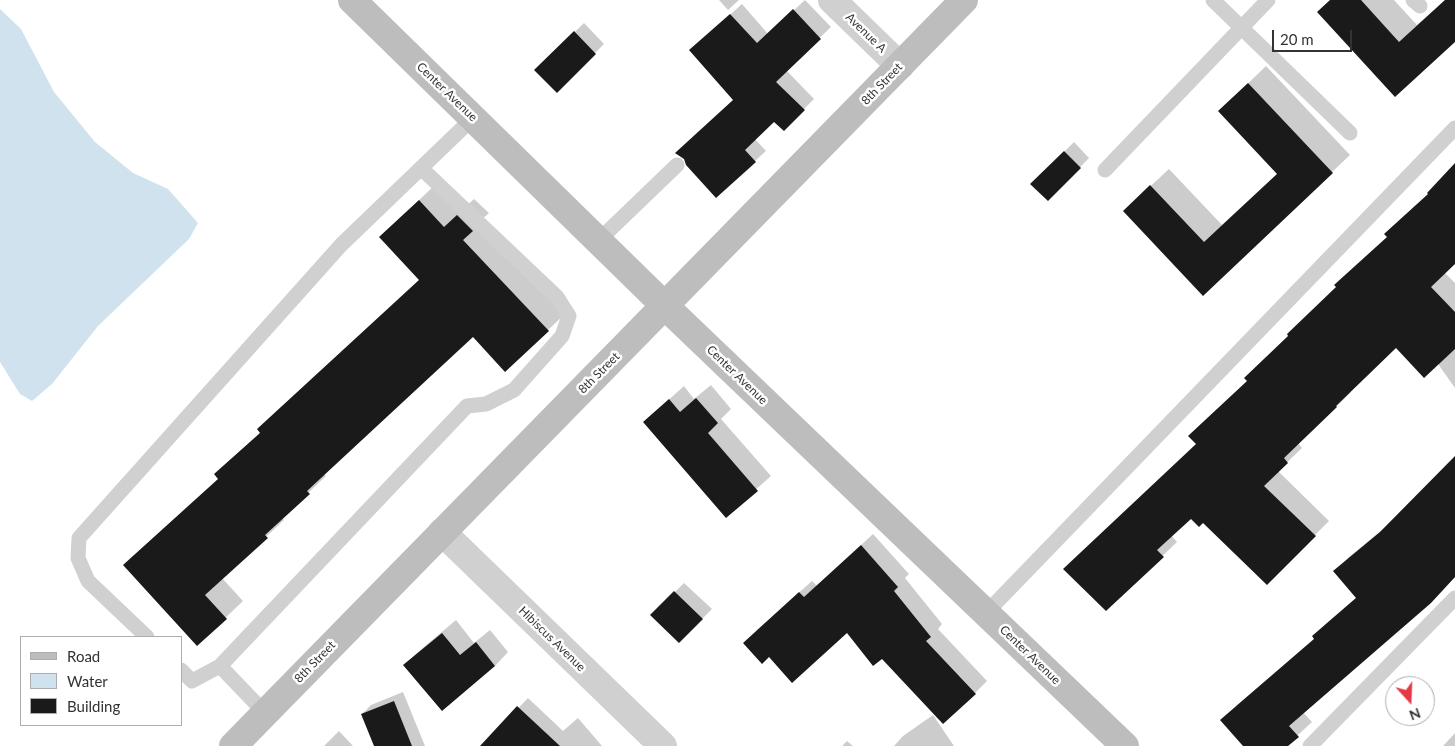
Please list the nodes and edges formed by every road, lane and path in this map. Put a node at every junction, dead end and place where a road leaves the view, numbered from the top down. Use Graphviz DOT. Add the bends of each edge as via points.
graph roads {
  1 [pos="352,0"];
  2 [pos="832,0"];
  3 [pos="964,0"];
  4 [pos="1213,0"];
  5 [pos="1268,0"];
  6 [pos="1241,27"];
  7 [pos="900,66"];
  8 [pos="473,118"];
  9 [pos="1455,128"];
  10 [pos="1350,133"];
  11 [pos="677,165"];
  12 [pos="421,168"];
  13 [pos="1106,170"];
  14 [pos="599,240"];
  15 [pos="665,306"];
  16 [pos="442,532"];
  17 [pos="1455,598"];
  18 [pos="986,612"];
  19 [pos="146,636"];
  20 [pos="220,666"];
  21 [pos="182,671"];
  22 [pos="265,713"];
  23 [pos="233,746"];
  24 [pos="663,746"];
  25 [pos="1126,746"];
  26 [pos="1310,746"];
  1 -- 8 [label="street, Center Avenue"];
  2 -- 7 [label="street, Avenue A"];
  3 -- 7 [label="street, 8th Street"];
  4 -- 6 [label="lane"];
  5 -- 6 [label="lane"];
  6 -- 10 [label="lane"];
  6 -- 13 [label="lane"];
  7 -- 15 [label="street, 8th Street"];
  8 -- 12 [label="lane"];
  8 -- 14 [label="street, Center Avenue"];
  9 -- 18 [label="lane"];
  11 -- 14 [label="lane"];
  12 -- 19 [label="lane" via="341,245 79,538 78,558 88,581"];
  12 -- 20 [label="lane" via="557,297 569,316 562,336 514,390 486,404 467,406"];
  14 -- 15 [label="street, Center Avenue"];
  15 -- 16 [label="street, 8th Street"];
  15 -- 18 [label="street, Center Avenue"];
  16 -- 22 [label="street, 8th Street"];
  16 -- 24 [label="street, Hibiscus Avenue"];
  17 -- 26 [label="lane"];
  18 -- 25 [label="street, Center Avenue"];
  20 -- 21 [label="lane" via="192,681"];
  20 -- 22 [label="lane"];
  22 -- 23 [label="street, 8th Street"];
}
